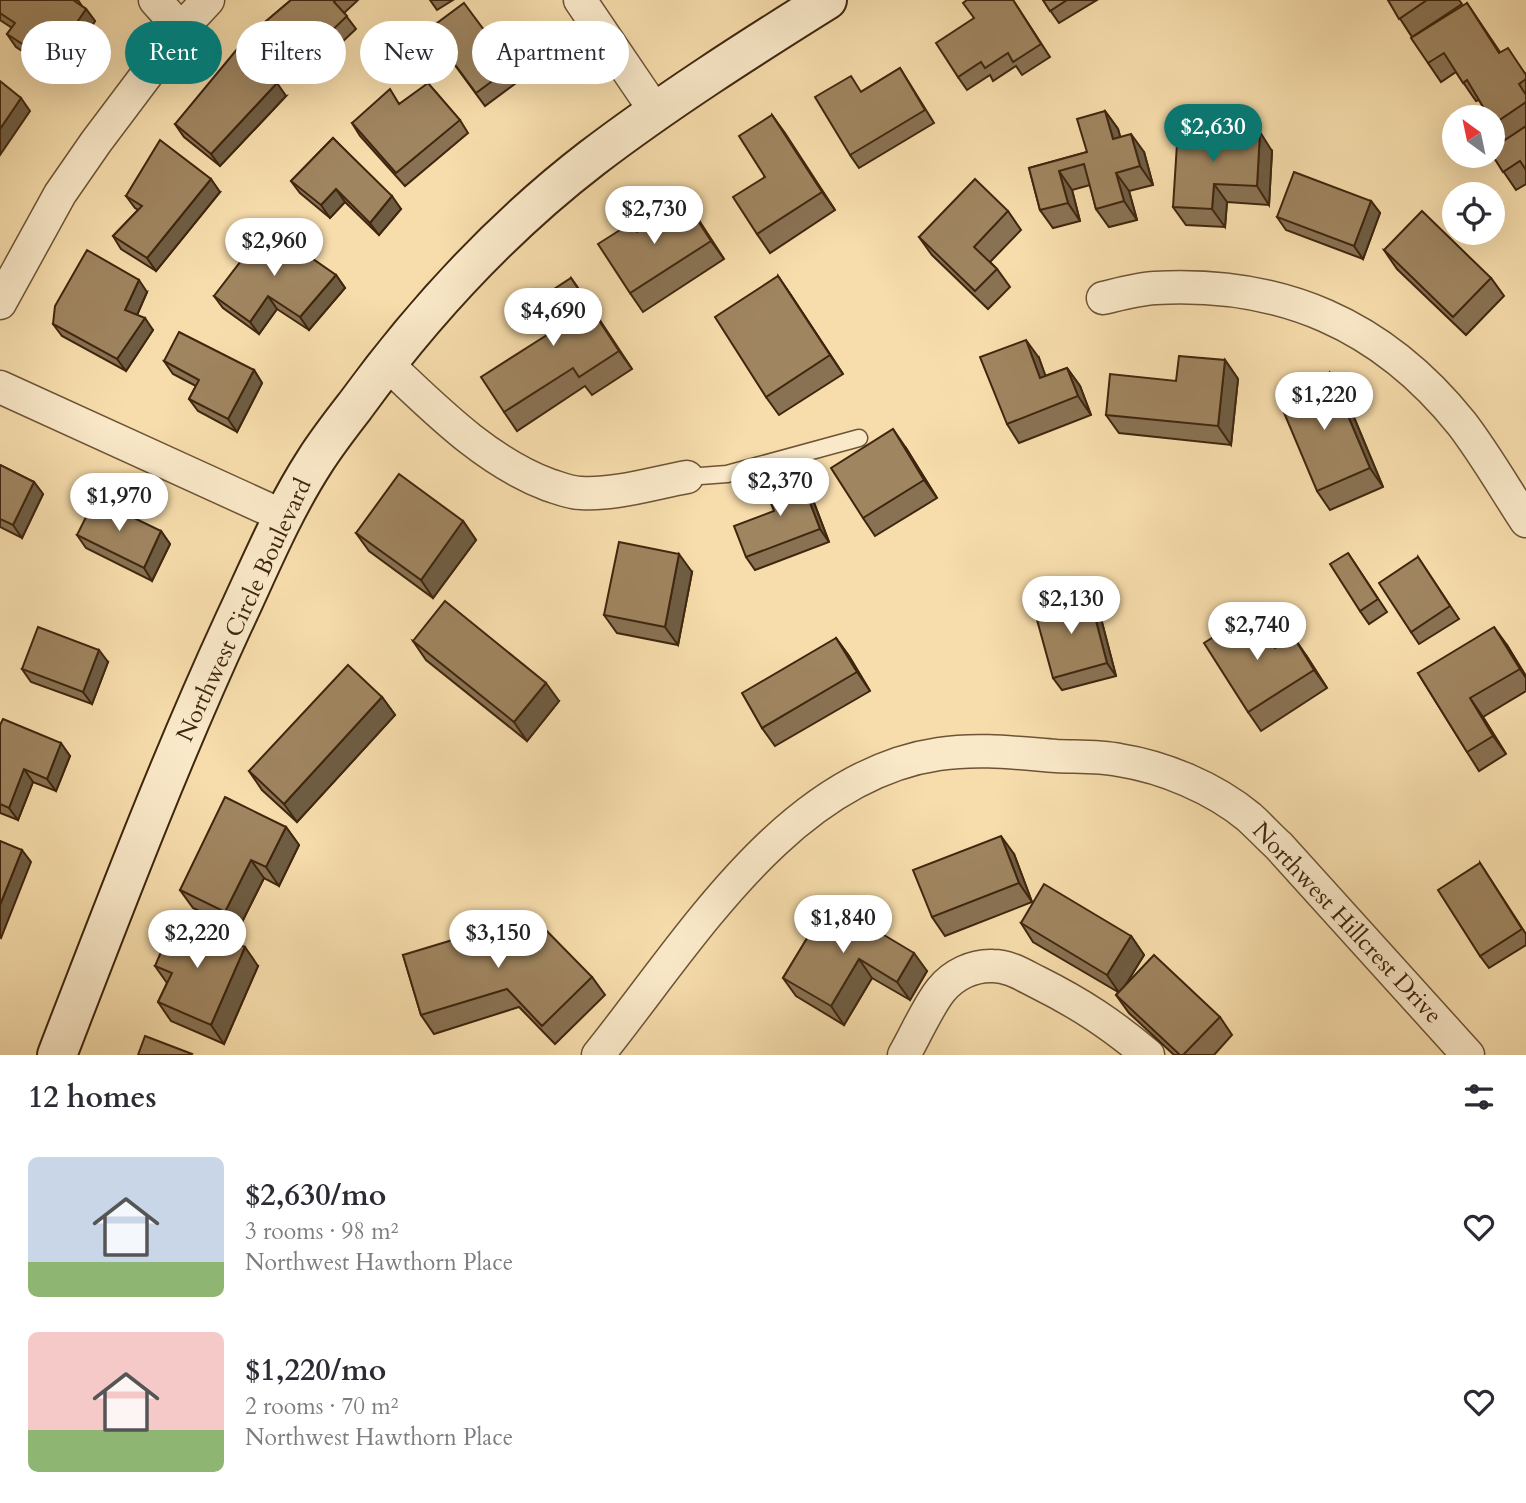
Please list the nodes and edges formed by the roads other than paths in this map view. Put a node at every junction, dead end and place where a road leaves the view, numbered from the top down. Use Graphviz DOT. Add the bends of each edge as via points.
graph roads {
  1 [pos="155,0"];
  2 [pos="208,0"];
  3 [pos="580,0"];
  4 [pos="827,0"];
  5 [pos="173,21"];
  6 [pos="188,21"];
  7 [pos="139,84"];
  8 [pos="656,112"];
  9 [pos="1102,298"];
  10 [pos="0,303"];
  11 [pos="386,363"];
  12 [pos="0,387"];
  13 [pos="859,438"];
  14 [pos="687,477"];
  15 [pos="283,516"];
  16 [pos="1526,522"];
  17 [pos="57,1055"];
  18 [pos="598,1055"];
  19 [pos="904,1055"];
  20 [pos="1148,1055"];
  21 [pos="1468,1055"];
  1 -- 5 [label="street"];
  2 -- 6 [label="street"];
  3 -- 8 [label="street"];
  4 -- 8 [label="main road, Northwest Circle Boulevard"];
  7 -- 10 [label="street" via="60,194"];
  8 -- 11 [label="main road, Northwest Circle Boulevard" via="512,226"];
  9 -- 16 [label="street" via="1152,288 1210,287 1307,307 1355,329 1424,382 1462,425"];
  11 -- 14 [label="street" via="498,460 524,475 580,493"];
  11 -- 15 [label="main road, Northwest Circle Boulevard" via="315,460"];
  12 -- 15 [label="street"];
  13 -- 14 [label="lane" via="727,474"];
  15 -- 17 [label="main road, Northwest Circle Boulevard" via="160,791"];
  18 -- 21 [label="street, Northwest Hillcrest Drive" via="713,905 792,827 871,774 915,759 972,750 1119,760 1170,773 1218,797 1279,846"];
  19 -- 20 [label="street" via="941,990 960,974 993,966 1010,968 1070,998"];
}
